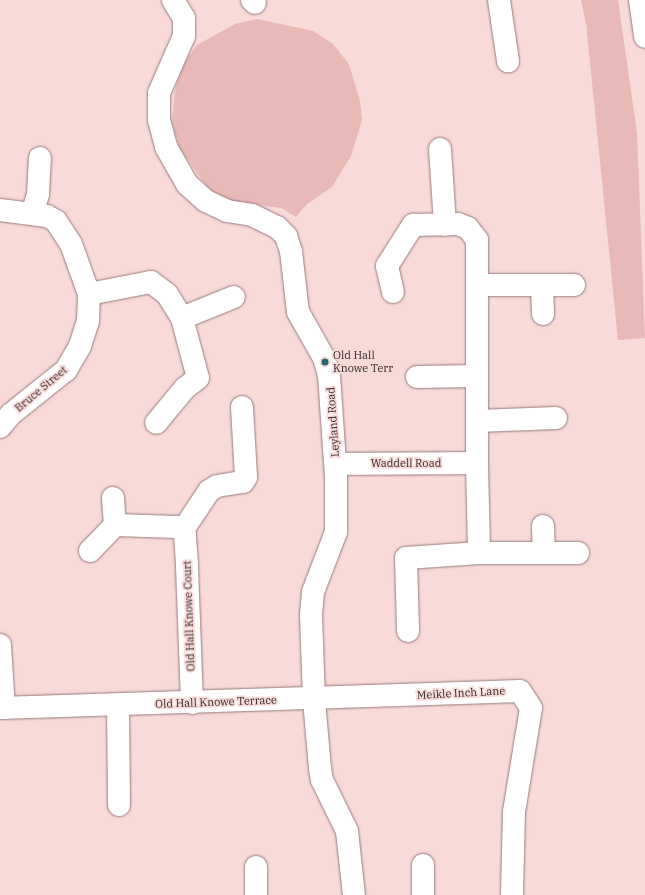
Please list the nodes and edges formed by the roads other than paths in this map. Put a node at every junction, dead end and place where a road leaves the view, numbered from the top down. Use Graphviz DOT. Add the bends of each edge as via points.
graph roads {
  1 [pos="173,0"];
  2 [pos="498,0"];
  3 [pos="640,0"];
  4 [pos="645,37"];
  5 [pos="508,61"];
  6 [pos="440,149"];
  7 [pos="40,158"];
  8 [pos="0,210"];
  9 [pos="32,214"];
  10 [pos="445,225"];
  11 [pos="477,285"];
  12 [pos="542,285"];
  13 [pos="574,285"];
  14 [pos="393,292"];
  15 [pos="88,294"];
  16 [pos="234,297"];
  17 [pos="543,314"];
  18 [pos="182,318"];
  19 [pos="477,376"];
  20 [pos="417,377"];
  21 [pos="242,407"];
  22 [pos="4,416"];
  23 [pos="556,418"];
  24 [pos="477,421"];
  25 [pos="156,423"];
  26 [pos="477,463"];
  27 [pos="336,464"];
  28 [pos="113,498"];
  29 [pos="115,525"];
  30 [pos="543,526"];
  31 [pos="182,530"];
  32 [pos="90,551"];
  33 [pos="479,553"];
  34 [pos="544,553"];
  35 [pos="578,553"];
  36 [pos="408,631"];
  37 [pos="0,645"];
  38 [pos="314,700"];
  39 [pos="192,703"];
  40 [pos="118,705"];
  41 [pos="2,708"];
  42 [pos="119,805"];
  43 [pos="423,865"];
  44 [pos="256,868"];
  45 [pos="256,895"];
  46 [pos="354,895"];
  47 [pos="422,895"];
  48 [pos="512,895"];
  1 -- 27 [label="street, Leyland Road" via="184,18 184,36 159,93 159,120 163,140 173,163 187,184 206,201 227,211 252,215 277,227 286,236 291,251 298,312 324,358 329,375"];
  2 -- 5 [label="street"];
  3 -- 4 [label="street"];
  6 -- 10 [label="street"];
  7 -- 9 [label="street" via="38,194"];
  8 -- 9 [label="street, Bruce Street"];
  9 -- 15 [label="street, Bruce Street" via="47,216 62,228 71,244"];
  10 -- 11 [label="street" via="458,224 468,228 477,240"];
  10 -- 14 [label="street" via="413,225 387,266"];
  11 -- 12 [label="street"];
  11 -- 19 [label="street"];
  12 -- 13 [label="street"];
  12 -- 17 [label="street"];
  15 -- 18 [label="street" via="151,282 167,294"];
  15 -- 22 [label="street, Bruce Street" via="88,321 80,346 66,370"];
  16 -- 18 [label="street"];
  18 -- 25 [label="street" via="198,378 185,388"];
  19 -- 20 [label="street"];
  19 -- 24 [label="street"];
  21 -- 31 [label="street" via="246,477 243,482 217,486 209,491"];
  23 -- 24 [label="street"];
  24 -- 26 [label="street"];
  26 -- 27 [label="street, Waddell Road"];
  26 -- 33 [label="street"];
  27 -- 38 [label="street, Leyland Road" via="336,532 313,592 311,615"];
  28 -- 29 [label="street"];
  29 -- 31 [label="street" via="176,527"];
  29 -- 32 [label="street"];
  30 -- 34 [label="street"];
  31 -- 39 [label="street, Old Hall Knowe Court" via="185,535 187,564"];
  33 -- 34 [label="street"];
  33 -- 36 [label="street" via="406,558"];
  34 -- 35 [label="street"];
  37 -- 41 [label="street"];
  38 -- 39 [label="street, Old Hall Knowe Terrace"];
  38 -- 46 [label="street, Leyland Road" via="322,780 348,831"];
  38 -- 48 [label="street, Meikle Inch Lane" via="520,691 526,697 530,708 514,812"];
  39 -- 40 [label="street, Old Hall Knowe Terrace"];
  40 -- 41 [label="street, Old Hall Knowe Terrace"];
  40 -- 42 [label="street"];
  43 -- 47 [label="street"];
  44 -- 45 [label="street"];
}
